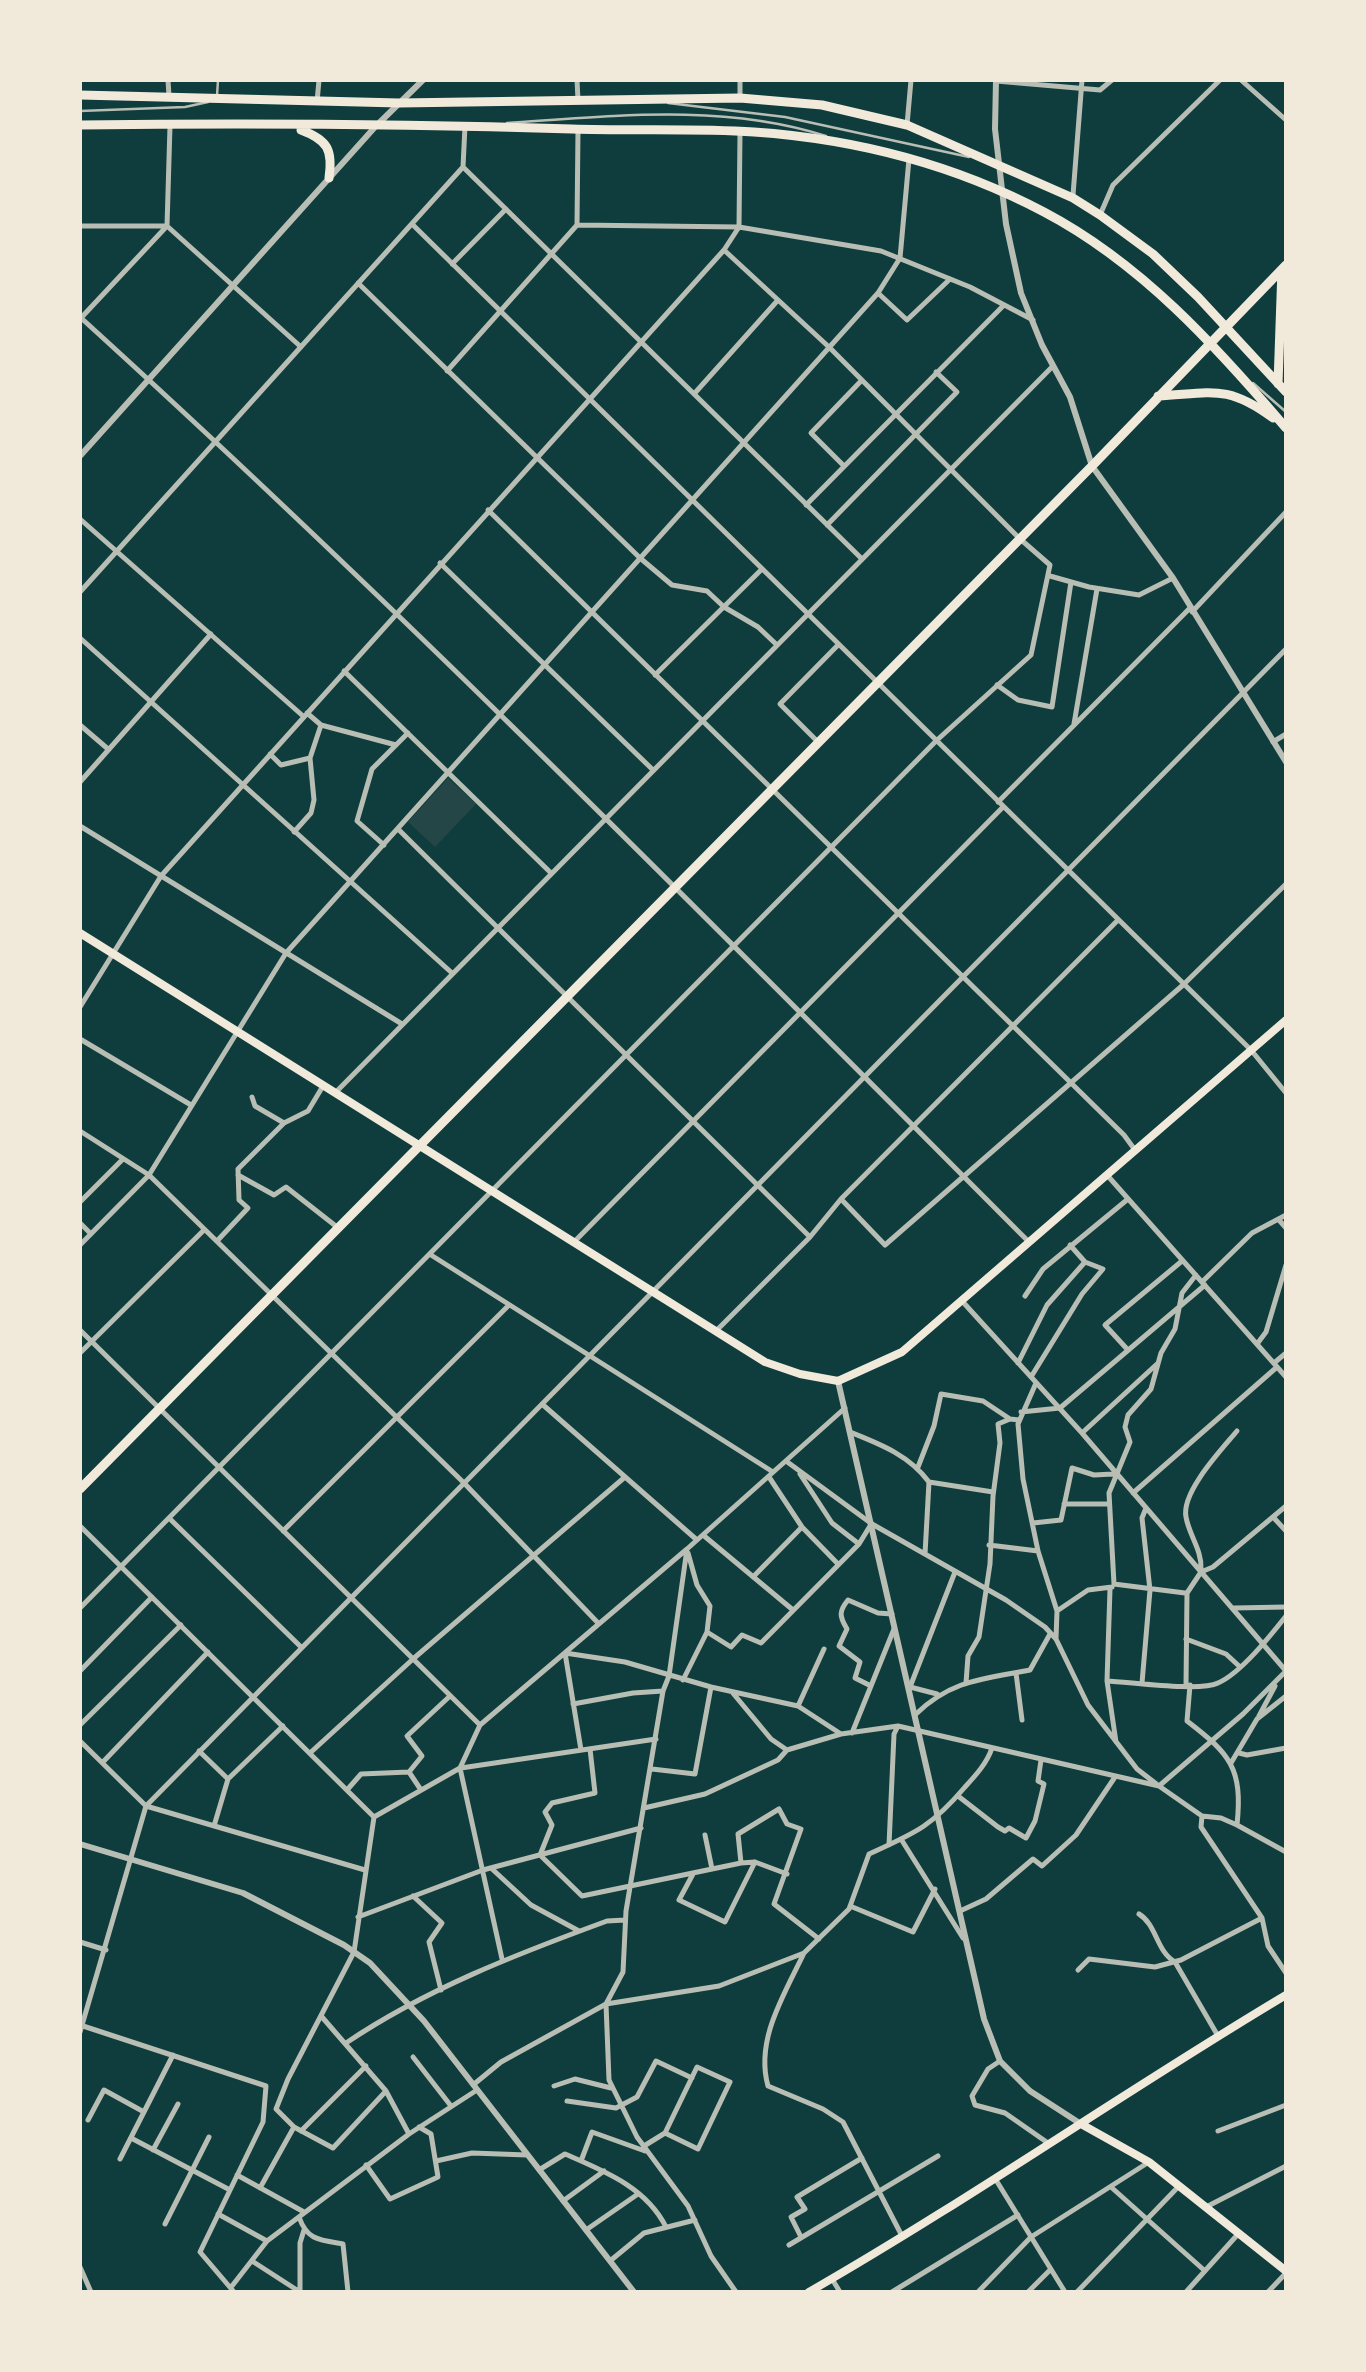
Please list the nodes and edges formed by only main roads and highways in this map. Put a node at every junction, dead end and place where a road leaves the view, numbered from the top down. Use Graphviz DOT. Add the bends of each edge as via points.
graph roads {
  1 [pos="80,95"];
  2 [pos="80,124"];
  3 [pos="294,127"];
  4 [pos="329,178"];
  5 [pos="1284,267"];
  6 [pos="1226,326"];
  7 [pos="1210,343"];
  8 [pos="1283,388"];
  9 [pos="1158,396"];
  10 [pos="1286,428"];
  11 [pos="80,933"];
  12 [pos="1286,1020"];
  13 [pos="420,1143"];
  14 [pos="80,1489"];
  15 [pos="1286,1996"];
  16 [pos="1081,2124"];
  17 [pos="1286,2272"];
  18 [pos="808,2292"];
  1 -- 6 [label="main road" via="399,103 740,98 822,106 907,124 1073,198 1153,254"];
  2 -- 3 [label="main road"];
  3 -- 4 [label="main road" via="328,147"];
  3 -- 7 [label="main road" via="740,131 909,158 1002,192 1084,235 1133,270"];
  5 -- 6 [label="main road"];
  5 -- 8 [label="main road"];
  6 -- 7 [label="main road"];
  6 -- 8 [label="main road"];
  7 -- 9 [label="main road"];
  7 -- 10 [label="main road"];
  9 -- 10 [label="main road" via="1238,396"];
  9 -- 13 [label="main road"];
  11 -- 13 [label="main road"];
  12 -- 13 [label="main road" via="902,1352 838,1381 765,1362"];
  13 -- 14 [label="main road"];
  15 -- 16 [label="main road"];
  16 -- 17 [label="main road" via="1149,2162"];
  16 -- 18 [label="main road"];
}
